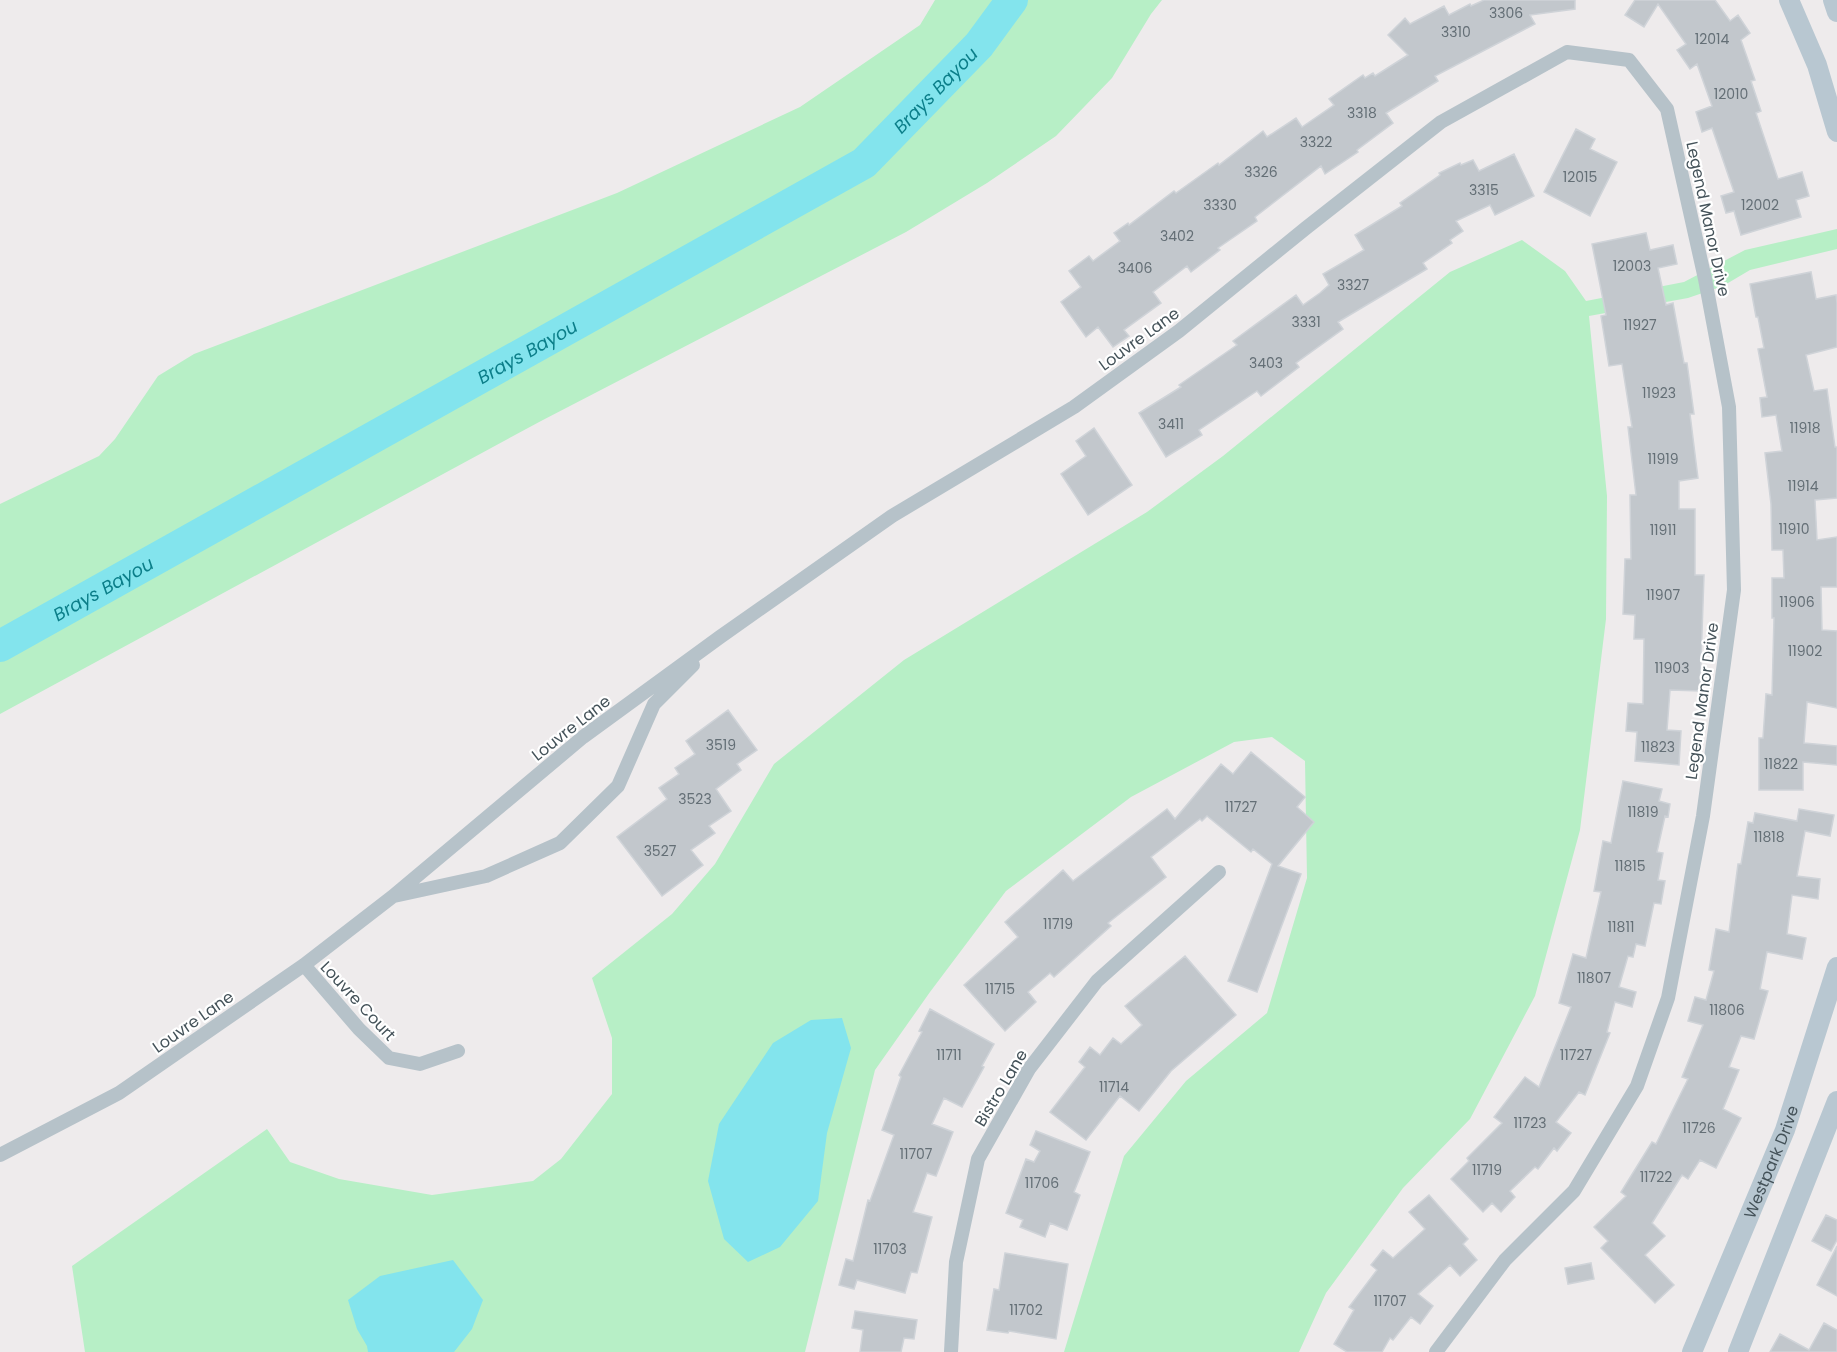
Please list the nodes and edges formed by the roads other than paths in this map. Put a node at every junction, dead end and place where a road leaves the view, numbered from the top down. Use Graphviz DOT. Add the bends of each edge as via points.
graph roads {
  1 [pos="1789,0"];
  2 [pos="1833,0"];
  3 [pos="1837,12"];
  4 [pos="1567,52"];
  5 [pos="1837,132"];
  6 [pos="720,637"];
  7 [pos="1218,872"];
  8 [pos="392,897"];
  9 [pos="304,966"];
  10 [pos="1837,967"];
  11 [pos="458,1051"];
  12 [pos="1837,1101"];
  13 [pos="0,1155"];
  14 [pos="951,1352"];
  15 [pos="1436,1352"];
  16 [pos="1692,1352"];
  17 [pos="1738,1352"];
  1 -- 5 [label="main road" via="1817,65"];
  2 -- 3 [label="main road"];
  4 -- 6 [label="street, Louvre Lane" via="1442,122 1179,331 1074,407 892,516"];
  4 -- 15 [label="street, Legend Manor Drive" via="1629,60 1667,109 1729,407 1734,590 1703,816 1668,999 1637,1086 1574,1191 1505,1260"];
  6 -- 8 [label="street, Louvre Lane" via="583,737"];
  6 -- 8 [label="street, Louvre Lane" via="654,704 618,786 560,843 486,876"];
  7 -- 14 [label="street, Bistro Lane" via="1097,981 1029,1069 978,1159 956,1262"];
  8 -- 9 [label="street, Louvre Lane"];
  9 -- 11 [label="street, Louvre Court" via="389,1058 420,1064"];
  9 -- 13 [label="street, Louvre Lane" via="119,1093"];
  10 -- 16 [label="main road, Westpark Drive" via="1785,1130"];
  12 -- 17 [label="main road"];
}
